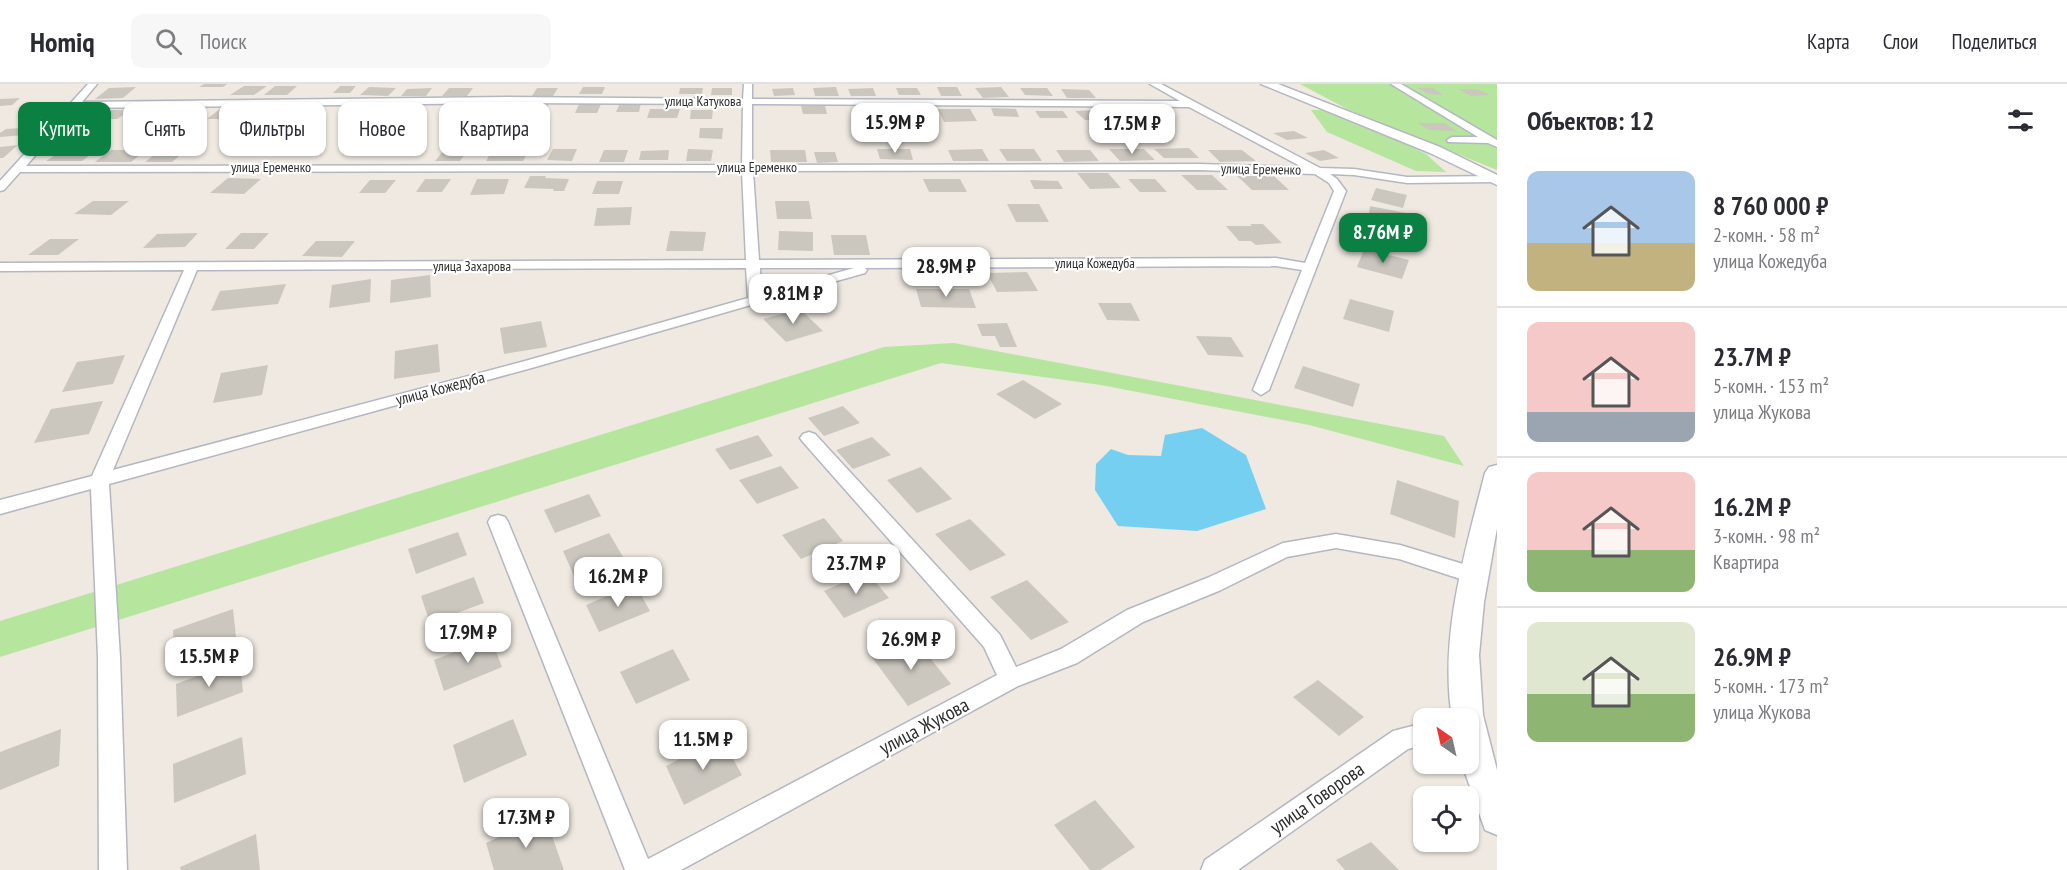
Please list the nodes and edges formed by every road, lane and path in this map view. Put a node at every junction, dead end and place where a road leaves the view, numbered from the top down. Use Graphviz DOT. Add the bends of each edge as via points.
graph roads {
  1 [pos="93,84"];
  2 [pos="748,84"];
  3 [pos="1154,84"];
  4 [pos="1266,84"];
  5 [pos="1395,84"];
  6 [pos="76,102"];
  7 [pos="749,102"];
  8 [pos="1191,104"];
  9 [pos="111,105"];
  10 [pos="1452,140"];
  11 [pos="1495,141"];
  12 [pos="28,156"];
  13 [pos="747,167"];
  14 [pos="18,168"];
  15 [pos="1316,170"];
  16 [pos="1496,179"];
  17 [pos="0,188"];
  18 [pos="753,265"];
  19 [pos="879,265"];
  20 [pos="0,267"];
  21 [pos="192,267"];
  22 [pos="1310,268"];
  23 [pos="755,302"];
  24 [pos="1261,390"];
  25 [pos="809,438"];
  26 [pos="1497,473"];
  27 [pos="100,479"];
  28 [pos="0,507"];
  29 [pos="498,522"];
  30 [pos="1476,576"];
  31 [pos="1010,679"];
  32 [pos="1468,708"];
  33 [pos="1413,736"];
  34 [pos="1479,766"];
  35 [pos="1497,818"];
  36 [pos="113,870"];
  37 [pos="639,870"];
  38 [pos="654,870"];
  39 [pos="1215,870"];
  1 -- 6 [label="street"];
  2 -- 7 [label="street"];
  3 -- 8 [label="street"];
  4 -- 16 [label="main road" via="1435,150"];
  5 -- 11 [label="street"];
  7 -- 8 [label="street, улица Катукова"];
  7 -- 9 [label="street, улица Катукова"];
  7 -- 13 [label="street"];
  8 -- 15 [label="street, улица Катукова"];
  10 -- 11 [label="street"];
  12 -- 14 [label="street"];
  13 -- 14 [label="street, улица Еременко"];
  13 -- 15 [label="street, улица Еременко"];
  13 -- 18 [label="street"];
  14 -- 17 [label="street"];
  15 -- 16 [label="street, улица Еременко" via="1407,180"];
  15 -- 22 [label="street" via="1340,191"];
  18 -- 19 [label="street, улица Кожедуба"];
  18 -- 21 [label="street, улица Захарова"];
  18 -- 23 [label="street"];
  19 -- 22 [label="street, улица Кожедуба" via="1276,262"];
  19 -- 23 [label="street, улица Кожедуба"];
  20 -- 21 [label="street, улица Захарова"];
  21 -- 27 [label="street"];
  22 -- 24 [label="street"];
  23 -- 27 [label="street, улица Кожедуба"];
  25 -- 31 [label="street" via="992,641"];
  26 -- 30 [label="main road"];
  27 -- 28 [label="street, улица Кожедуба"];
  27 -- 36 [label="street"];
  29 -- 37 [label="street"];
  30 -- 31 [label="street, улица Жукова" via="1400,552 1336,541 1283,550 1135,616 1069,656"];
  30 -- 32 [label="main road" via="1464,636"];
  31 -- 38 [label="street, улица Жукова"];
  33 -- 39 [label="street, улица Говорова" via="1402,739"];
  34 -- 35 [label="main road"];
}
